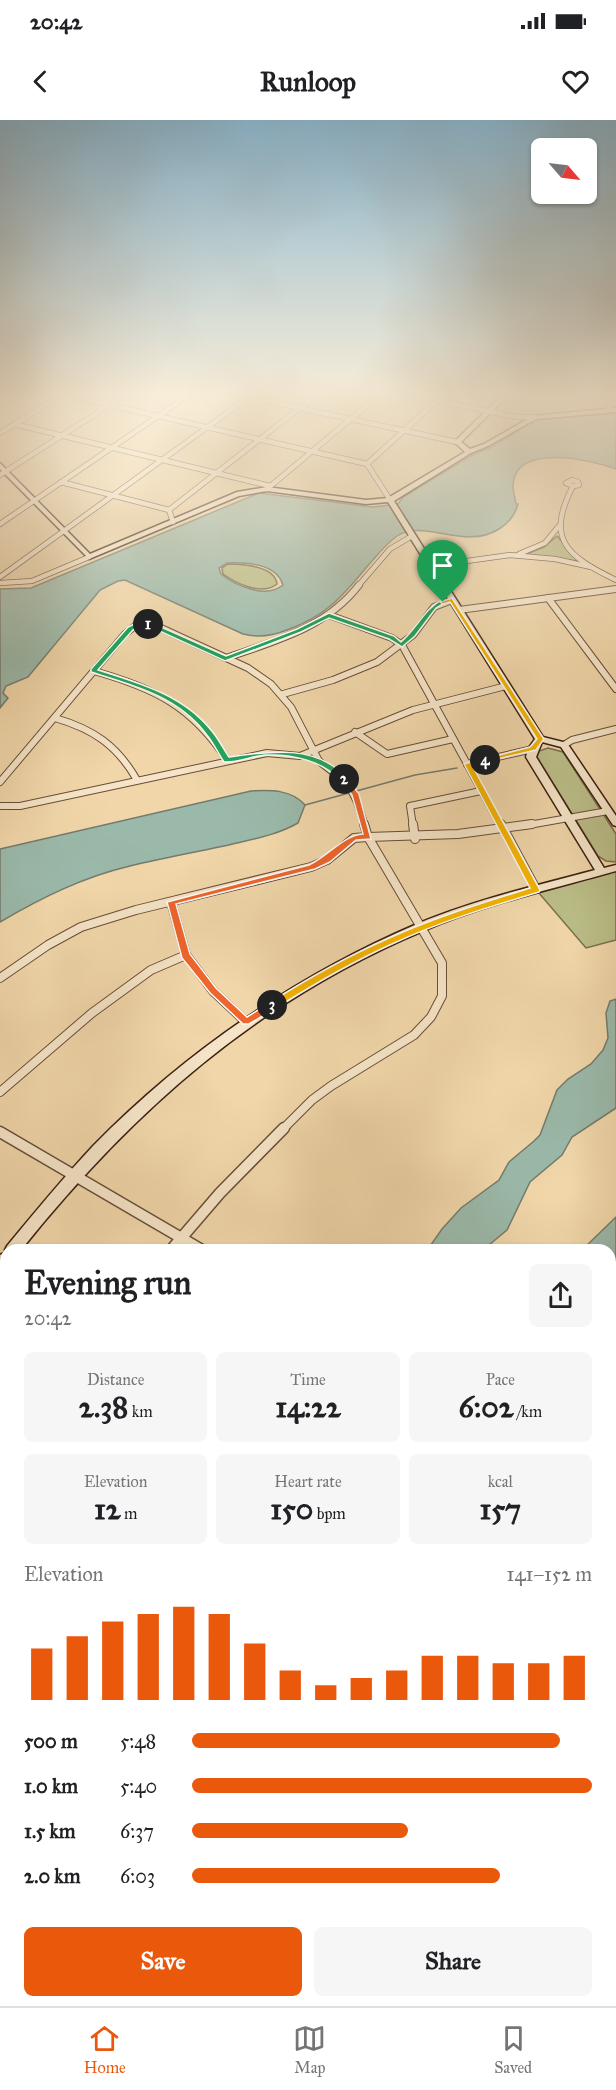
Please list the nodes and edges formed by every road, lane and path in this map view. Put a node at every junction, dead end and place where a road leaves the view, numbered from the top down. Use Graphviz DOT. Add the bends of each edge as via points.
graph roads {
  1 [pos="17,485"];
  2 [pos="56,485"];
  3 [pos="72,485"];
  4 [pos="128,485"];
  5 [pos="201,485"];
  6 [pos="261,485"];
  7 [pos="271,485"];
  8 [pos="381,485"];
  9 [pos="418,485"];
  10 [pos="573,486"];
  11 [pos="269,487"];
  12 [pos="113,496"];
  13 [pos="34,500"];
  14 [pos="392,502"];
  15 [pos="169,510"];
  16 [pos="173,522"];
  17 [pos="0,524"];
  18 [pos="560,525"];
  19 [pos="63,532"];
  20 [pos="412,536"];
  21 [pos="510,555"];
  22 [pos="89,557"];
  23 [pos="431,567"];
  24 [pos="591,567"];
  25 [pos="0,577"];
  26 [pos="616,580"];
  27 [pos="0,583"];
  28 [pos="616,589"];
  29 [pos="548,598"];
  30 [pos="452,600"];
  31 [pos="459,610"];
  32 [pos="329,615"];
  33 [pos="402,645"];
  34 [pos="225,658"];
  35 [pos="94,670"];
  36 [pos="616,674"];
  37 [pos="610,681"];
  38 [pos="506,686"];
  39 [pos="616,689"];
  40 [pos="283,693"];
  41 [pos="433,704"];
  42 [pos="55,718"];
  43 [pos="616,729"];
  44 [pos="355,732"];
  45 [pos="453,739"];
  46 [pos="540,739"];
  47 [pos="564,745"];
  48 [pos="533,749"];
  49 [pos="316,750"];
  50 [pos="300,756"];
  51 [pos="226,760"];
  52 [pos="319,761"];
  53 [pos="467,764"];
  54 [pos="0,770"];
  55 [pos="9,771"];
  56 [pos="136,780"];
  57 [pos="0,782"];
  58 [pos="481,791"];
  59 [pos="0,806"];
  60 [pos="608,811"];
  61 [pos="568,818"];
  62 [pos="616,823"];
  63 [pos="502,830"];
  64 [pos="368,837"];
  65 [pos="415,838"];
  66 [pos="616,868"];
  67 [pos="601,872"];
  68 [pos="536,890"];
  69 [pos="171,902"];
  70 [pos="422,927"];
  71 [pos="186,955"];
  72 [pos="0,978"];
  73 [pos="246,1022"];
  74 [pos="0,1092"];
  75 [pos="0,1132"];
  76 [pos="74,1175"];
  77 [pos="180,1237"];
  78 [pos="17,1244"];
  79 [pos="175,1244"];
  80 [pos="192,1244"];
  1 -- 13 [label="street"];
  2 -- 13 [label="street"];
  3 -- 12 [label="street"];
  4 -- 12 [label="street"];
  5 -- 15 [label="street"];
  6 -- 11 [label="street"];
  7 -- 11 [label="street"];
  8 -- 14 [label="street"];
  9 -- 14 [label="street"];
  10 -- 18 [label="street"];
  11 -- 14 [label="street" via="359,501"];
  11 -- 16 [label="street" via="237,494"];
  12 -- 15 [label="street"];
  12 -- 19 [label="street"];
  13 -- 17 [label="street"];
  13 -- 19 [label="street"];
  14 -- 20 [label="street"];
  15 -- 16 [label="street"];
  16 -- 22 [label="street"];
  18 -- 21 [label="street" via="545,543"];
  18 -- 24 [label="street" via="566,544"];
  19 -- 22 [label="street"];
  19 -- 25 [label="street"];
  20 -- 23 [label="street"];
  20 -- 32 [label="street" via="393,546"];
  21 -- 23 [label="street"];
  21 -- 24 [label="street"];
  22 -- 27 [label="street" via="32,581"];
  23 -- 30 [label="street"];
  24 -- 26 [label="street"];
  28 -- 29 [label="street"];
  29 -- 31 [label="street"];
  29 -- 37 [label="street"];
  30 -- 31 [label="street"];
  30 -- 33 [label="street" via="434,607"];
  31 -- 38 [label="street"];
  32 -- 33 [label="street"];
  32 -- 34 [label="street" via="299,631"];
  33 -- 40 [label="street" via="352,674"];
  33 -- 41 [label="street"];
  34 -- 35 [label="street" via="156,626 142,624 125,634"];
  34 -- 40 [label="street" via="262,676"];
  35 -- 42 [label="street"];
  35 -- 51 [label="street" via="175,702 209,731"];
  36 -- 37 [label="street"];
  37 -- 39 [label="street"];
  38 -- 41 [label="street"];
  38 -- 46 [label="street"];
  40 -- 49 [label="street"];
  41 -- 44 [label="street"];
  41 -- 45 [label="street"];
  42 -- 55 [label="street"];
  42 -- 56 [label="street" via="106,740 122,754"];
  43 -- 47 [label="street"];
  44 -- 45 [label="street" via="387,754"];
  44 -- 49 [label="street"];
  45 -- 53 [label="street"];
  46 -- 47 [label="street"];
  46 -- 48 [label="street"];
  47 -- 60 [label="street"];
  48 -- 53 [label="street"];
  48 -- 61 [label="street" via="534,763"];
  49 -- 50 [label="street"];
  49 -- 52 [label="street"];
  50 -- 51 [label="street" via="267,753"];
  50 -- 52 [label="street"];
  51 -- 56 [label="street"];
  52 -- 64 [label="street" via="337,772 356,794"];
  53 -- 58 [label="street"];
  54 -- 55 [label="street"];
  55 -- 57 [label="street"];
  56 -- 59 [label="street" via="12,808"];
  58 -- 63 [label="street"];
  58 -- 65 [label="street" via="410,806"];
  60 -- 61 [label="street"];
  60 -- 62 [label="street"];
  61 -- 63 [label="street"];
  61 -- 67 [label="street"];
  63 -- 65 [label="street"];
  63 -- 68 [label="street"];
  64 -- 65 [label="street"];
  64 -- 69 [label="street" via="354,837 327,860 312,867"];
  64 -- 70 [label="street"];
  66 -- 67 [label="street"];
  67 -- 68 [label="street"];
  68 -- 70 [label="street"];
  69 -- 71 [label="street"];
  69 -- 72 [label="street" via="81,927"];
  70 -- 73 [label="street" via="322,975"];
  70 -- 77 [label="street" via="442,963 445,984 442,1000 425,1024 411,1037 317,1096"];
  71 -- 73 [label="street" via="213,991"];
  71 -- 74 [label="street" via="152,970 92,1013"];
  73 -- 76 [label="street" via="159,1090"];
  75 -- 76 [label="street"];
  76 -- 77 [label="street"];
  76 -- 78 [label="street"];
  77 -- 79 [label="street"];
  77 -- 80 [label="street"];
}
